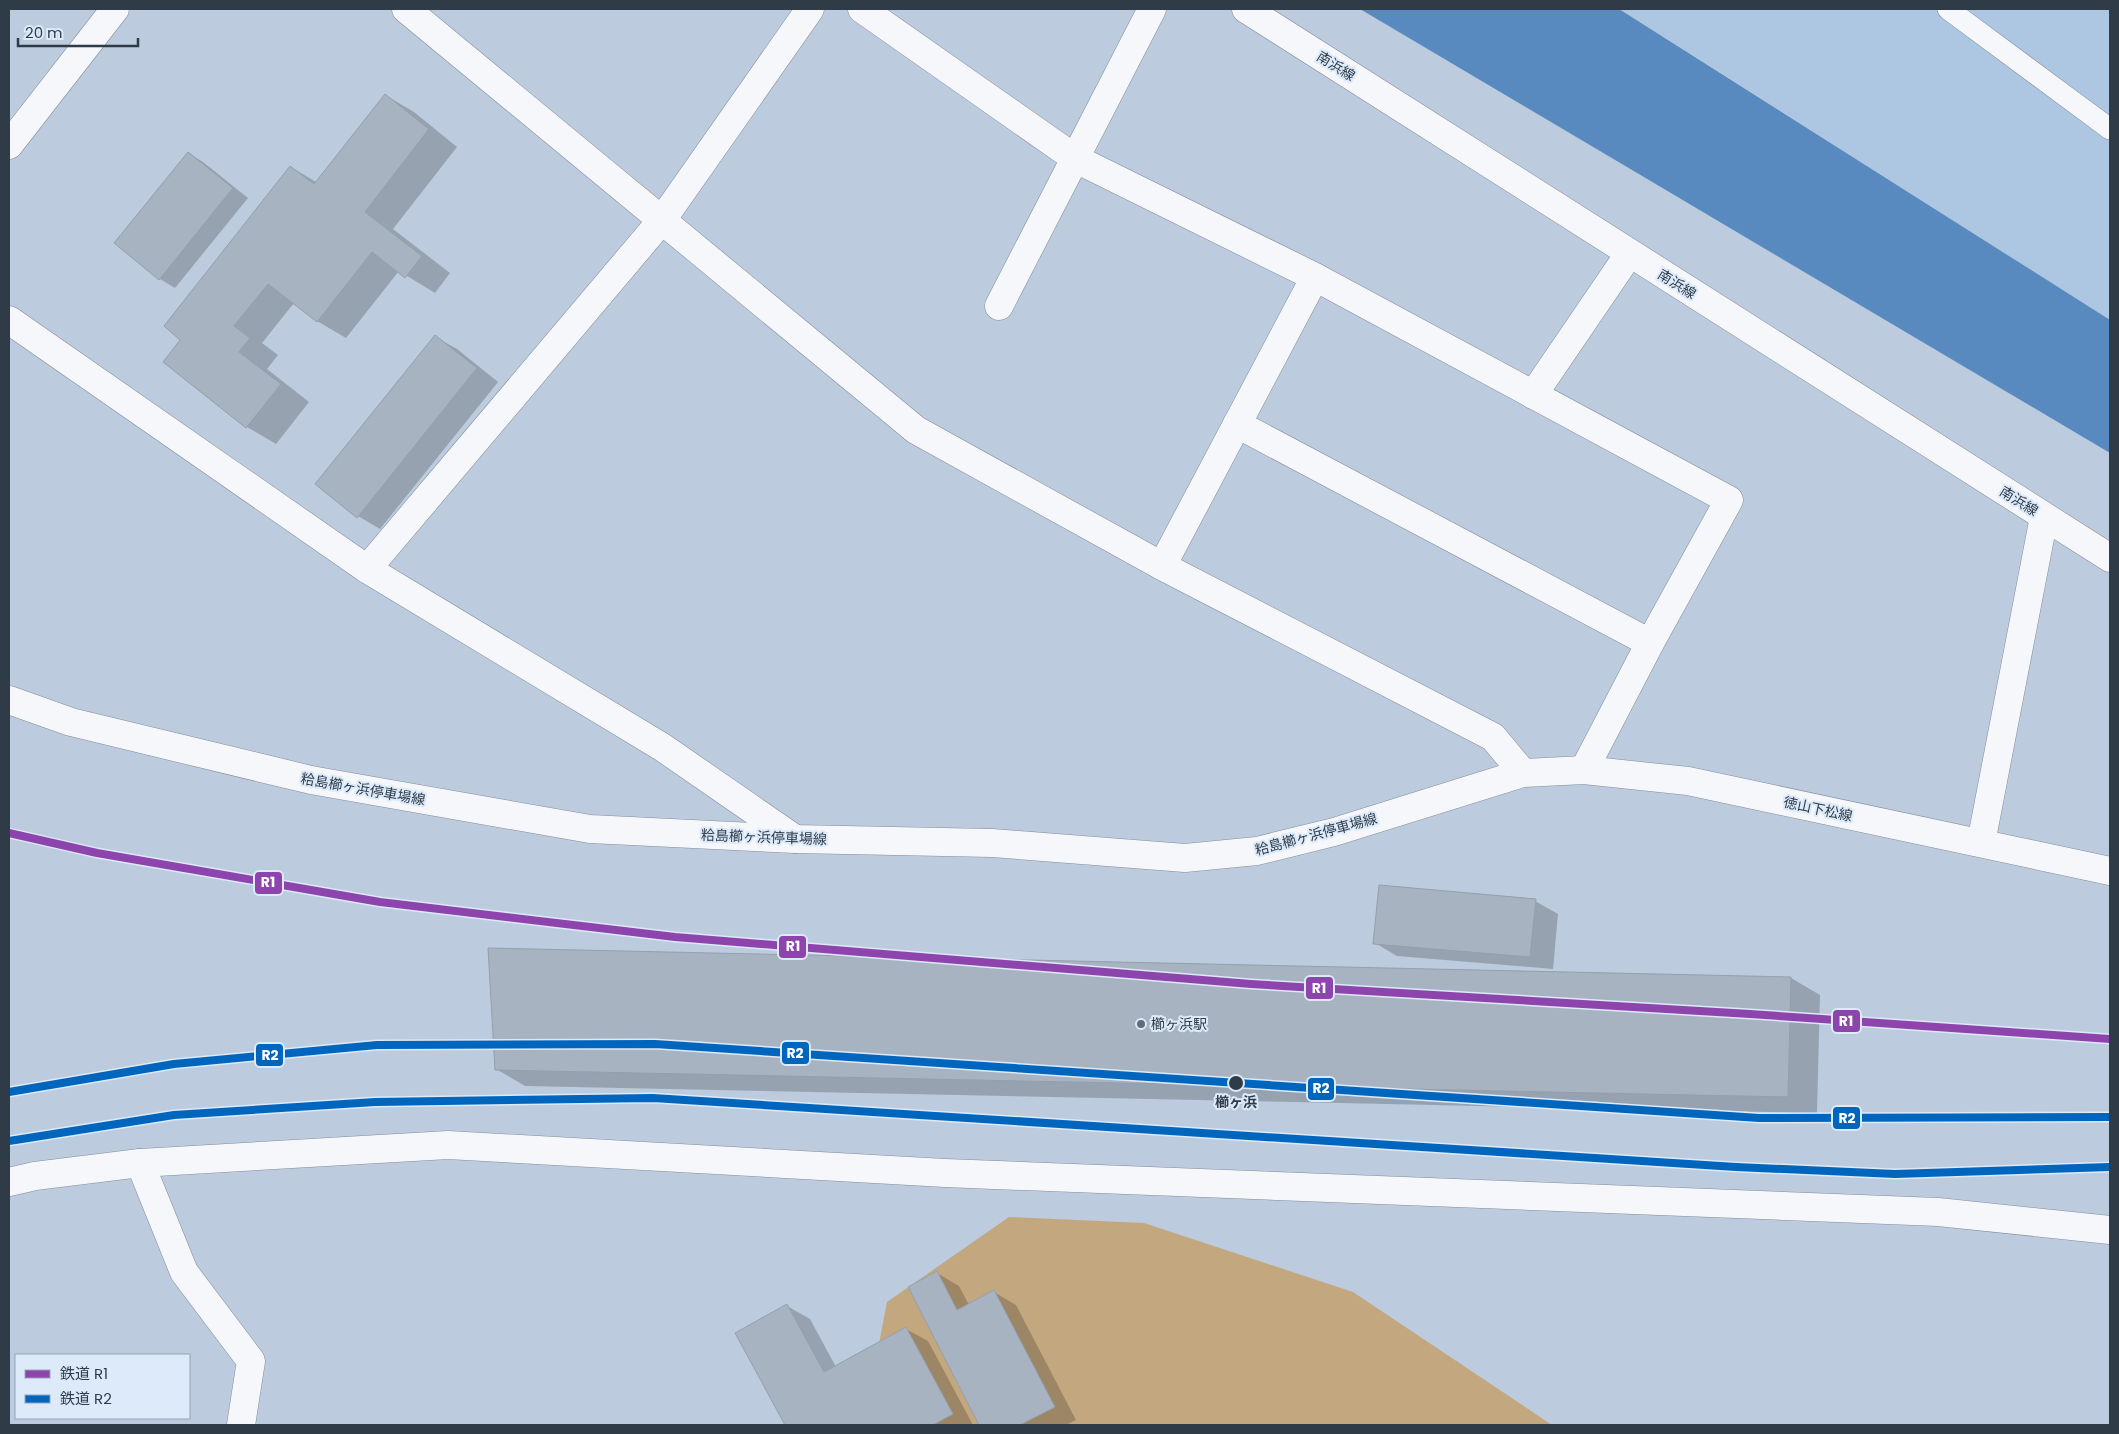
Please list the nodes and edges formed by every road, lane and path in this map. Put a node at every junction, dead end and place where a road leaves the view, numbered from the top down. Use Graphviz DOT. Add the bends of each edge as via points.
graph roads {
  1 [pos="115,9"];
  2 [pos="406,9"];
  3 [pos="810,9"];
  4 [pos="862,9"];
  5 [pos="1152,9"];
  6 [pos="1246,9"];
  7 [pos="1948,9"];
  8 [pos="2110,129"];
  9 [pos="9,145"];
  10 [pos="1076,159"];
  11 [pos="662,220"];
  12 [pos="1629,254"];
  13 [pos="1314,278"];
  14 [pos="999,306"];
  15 [pos="9,320"];
  16 [pos="1533,395"];
  17 [pos="1237,424"];
  18 [pos="2044,517"];
  19 [pos="2110,558"];
  20 [pos="1162,566"];
  21 [pos="367,569"];
  22 [pos="1650,643"];
  23 [pos="9,700"];
  24 [pos="1584,770"];
  25 [pos="1522,773"];
  26 [pos="796,839"];
  27 [pos="1981,843"];
  28 [pos="2110,871"];
  29 [pos="140,1163"];
  30 [pos="9,1182"];
  31 [pos="2110,1230"];
  32 [pos="241,1425"];
  1 -- 9 [label="street"];
  2 -- 11 [label="street"];
  3 -- 11 [label="street"];
  4 -- 10 [label="street"];
  5 -- 10 [label="street"];
  6 -- 12 [label="street, 南浜線"];
  7 -- 8 [label="lane"];
  10 -- 13 [label="street"];
  10 -- 14 [label="street"];
  11 -- 20 [label="street" via="916,430"];
  11 -- 21 [label="street"];
  12 -- 16 [label="street"];
  12 -- 18 [label="street, 南浜線"];
  13 -- 16 [label="street"];
  13 -- 17 [label="street"];
  15 -- 21 [label="street"];
  16 -- 22 [label="street" via="1729,500"];
  17 -- 20 [label="street"];
  17 -- 22 [label="street"];
  18 -- 19 [label="street, 南浜線"];
  18 -- 27 [label="street"];
  20 -- 25 [label="street" via="1493,737"];
  21 -- 26 [label="street" via="662,747"];
  22 -- 24 [label="street"];
  23 -- 26 [label="street, 粭島櫛ヶ浜停車場線" via="71,722 311,780 590,829"];
  24 -- 25 [label="street, 徳山下松線"];
  24 -- 27 [label="street, 徳山下松線" via="1688,781"];
  25 -- 26 [label="street, 粭島櫛ヶ浜停車場線" via="1334,832 1257,851 1185,858 992,843"];
  27 -- 28 [label="street, 徳山下松線"];
  29 -- 30 [label="street"];
  29 -- 31 [label="street" via="448,1145 945,1173 1938,1212"];
  29 -- 32 [label="street" via="184,1272 251,1361"];
}
